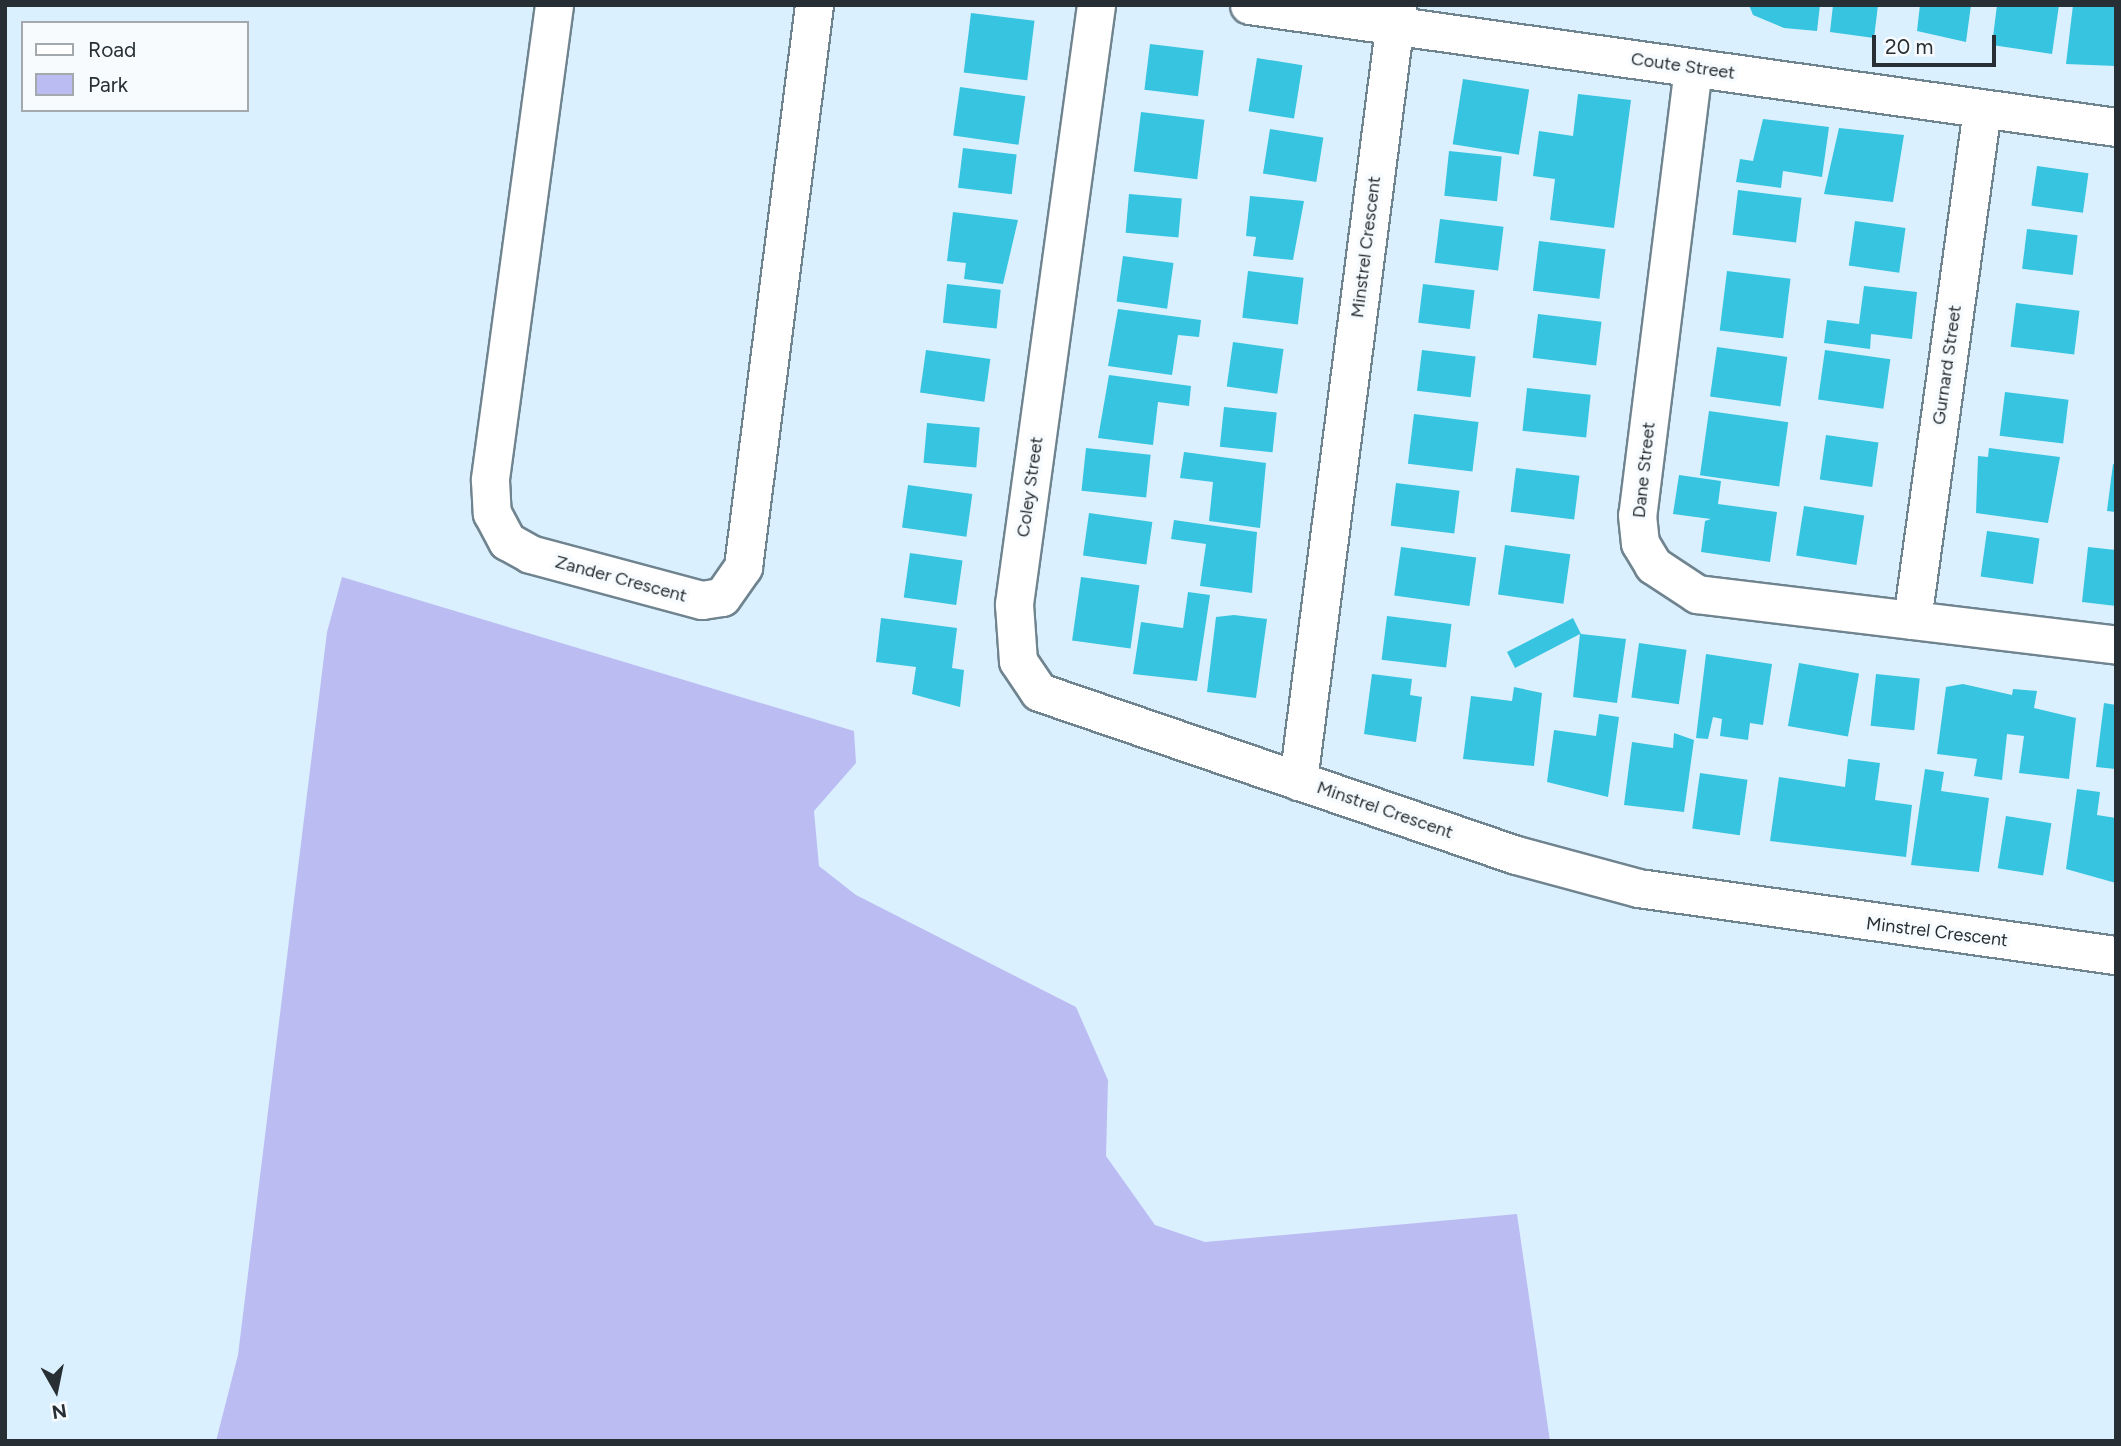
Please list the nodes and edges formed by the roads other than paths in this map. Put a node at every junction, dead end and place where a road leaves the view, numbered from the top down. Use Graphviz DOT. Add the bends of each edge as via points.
graph roads {
  1 [pos="554,5"];
  2 [pos="814,5"];
  3 [pos="1096,5"];
  4 [pos="1249,5"];
  5 [pos="1396,15"];
  6 [pos="1693,68"];
  7 [pos="1982,109"];
  8 [pos="2116,127"];
  9 [pos="1912,620"];
  10 [pos="2116,645"];
  11 [pos="1298,781"];
  12 [pos="2116,955"];
  1 -- 2 [label="street, Zander Crescent" via="490,480 492,513 507,541 530,554 702,600 722,597 743,567"];
  3 -- 11 [label="street, Coley Street" via="1014,604 1018,661 1040,692 1061,703"];
  4 -- 5 [label="street, Coute Street"];
  5 -- 6 [label="street, Coute Street"];
  5 -- 11 [label="street, Minstrel Crescent"];
  6 -- 7 [label="street, Coute Street"];
  6 -- 9 [label="street, Dane Street" via="1637,515 1640,543 1669,581 1697,594"];
  7 -- 8 [label="street, Coute Street"];
  7 -- 9 [label="street, Gurnard Street"];
  9 -- 10 [label="street, Dane Street"];
  11 -- 12 [label="street, Minstrel Crescent" via="1516,855 1638,888"];
}
